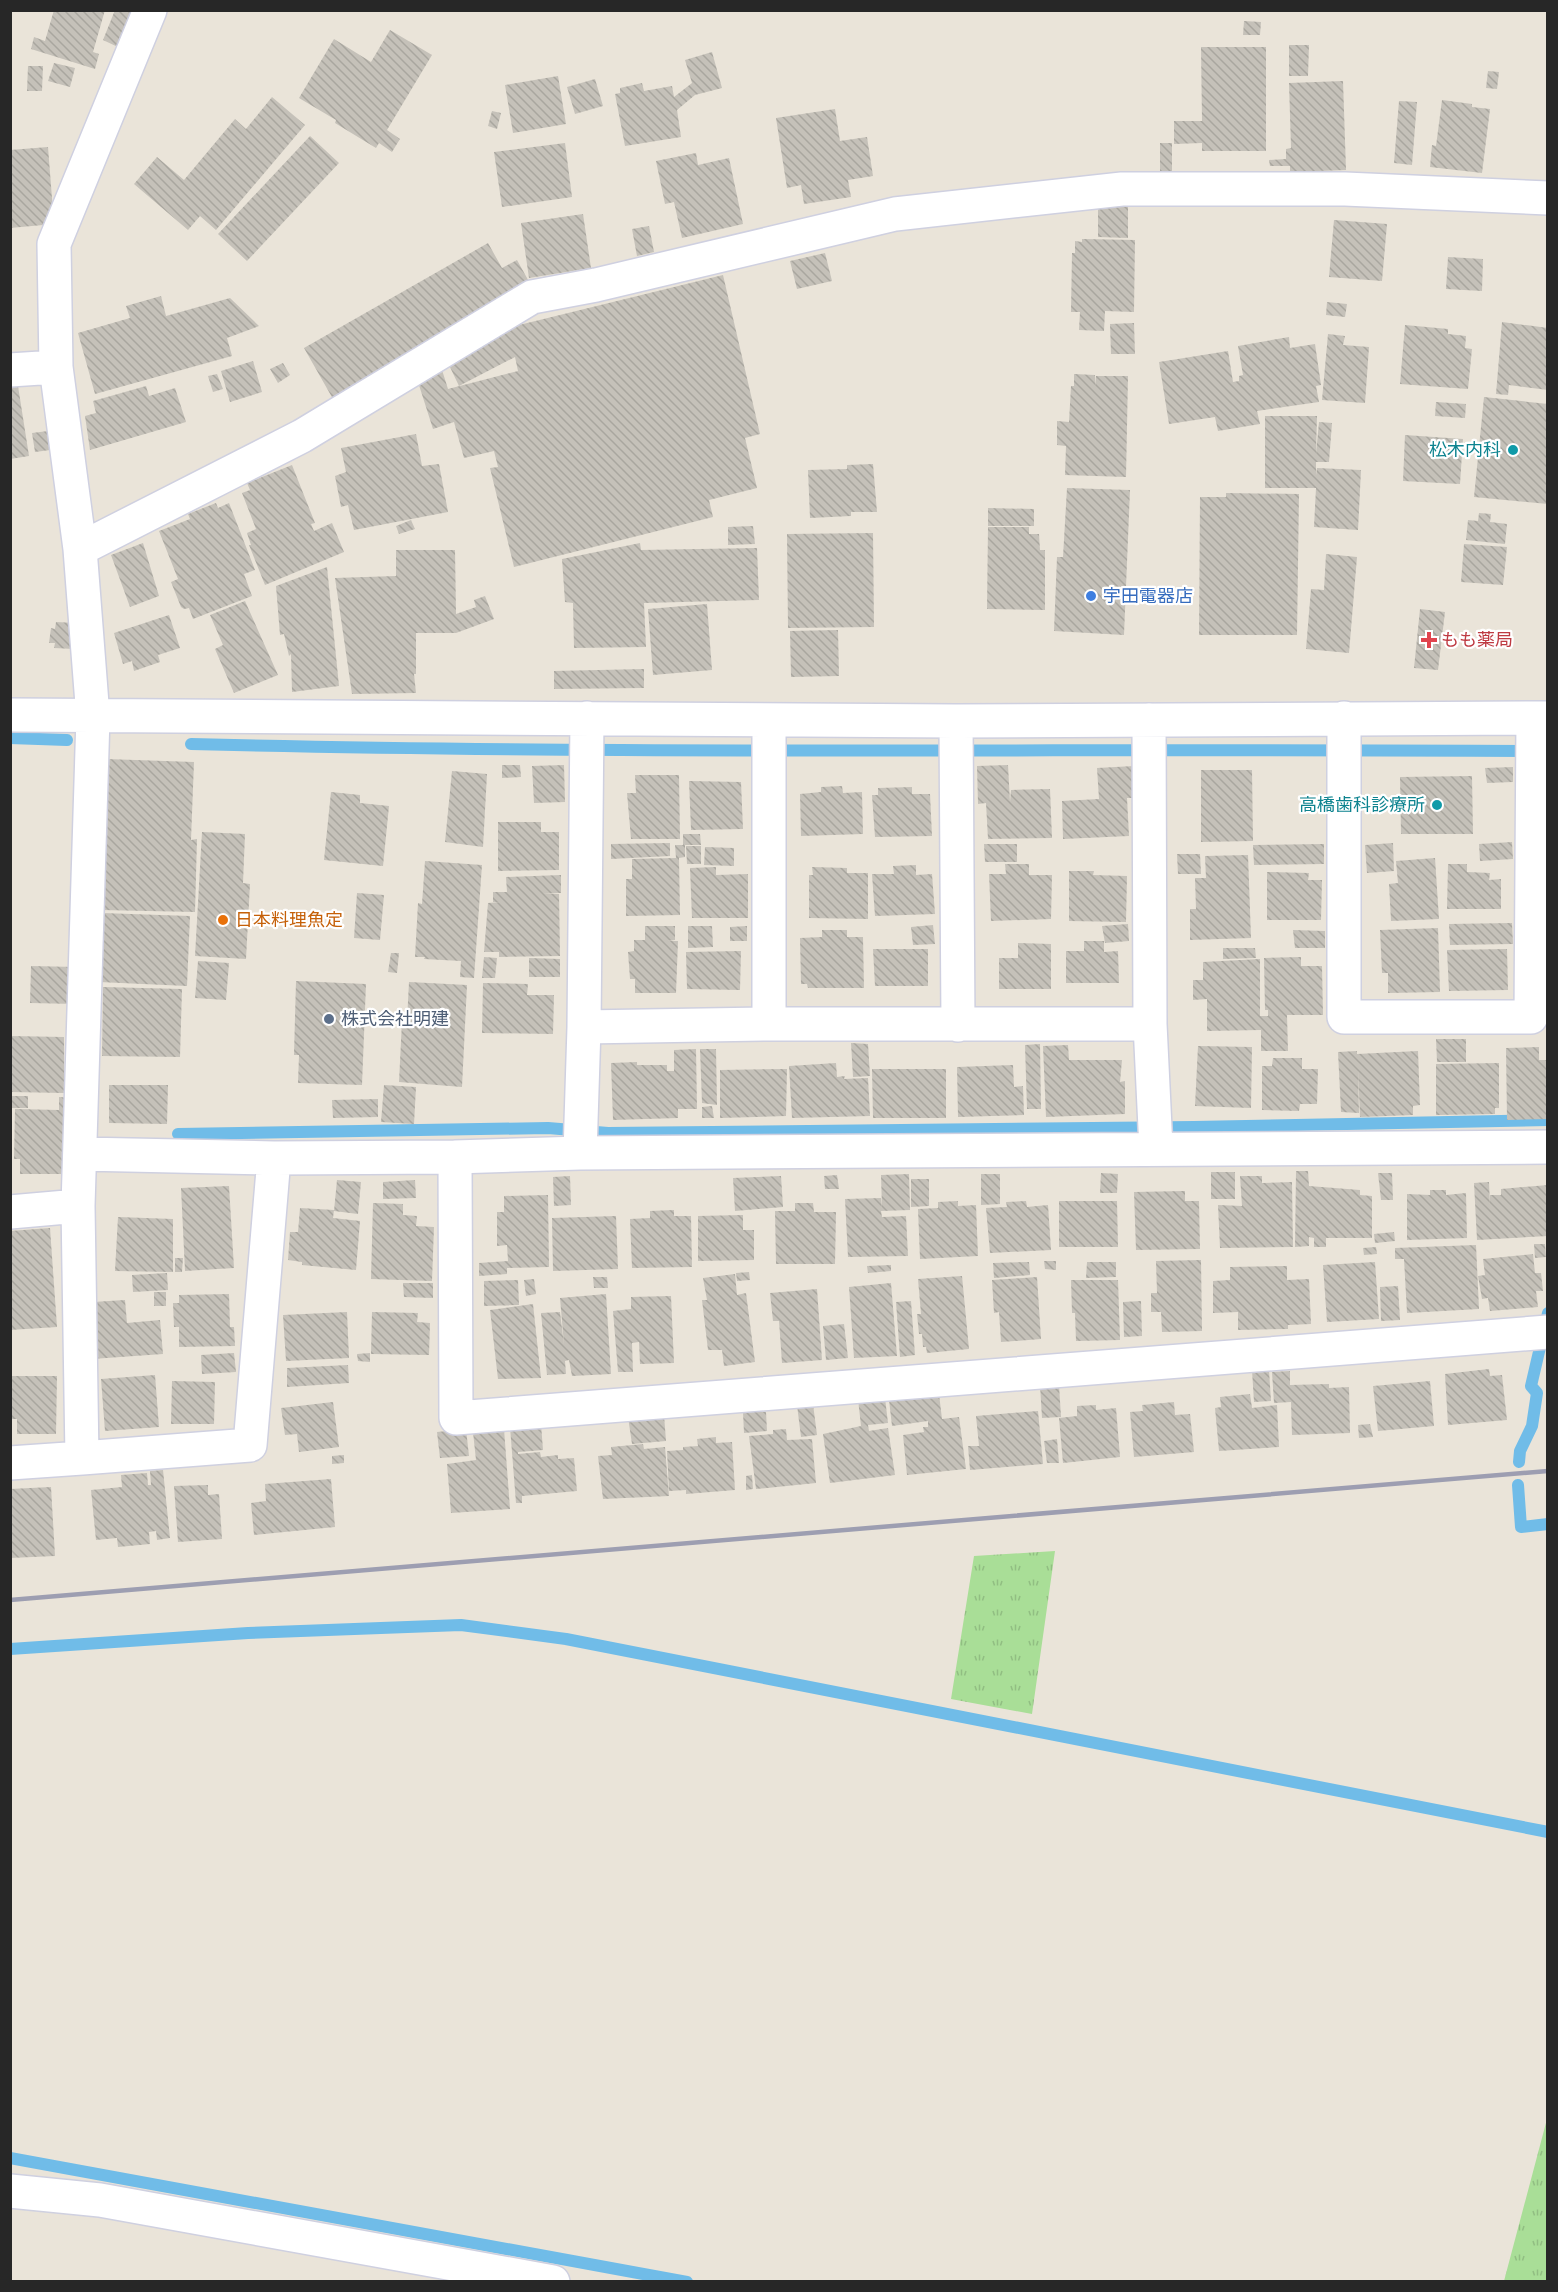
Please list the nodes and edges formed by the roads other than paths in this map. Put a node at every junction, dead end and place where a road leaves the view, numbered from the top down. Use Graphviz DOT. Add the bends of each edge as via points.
graph roads {
  1 [pos="150,10"];
  2 [pos="1548,198"];
  3 [pos="56,366"];
  4 [pos="10,370"];
  5 [pos="81,549"];
  6 [pos="10,716"];
  7 [pos="93,717"];
  8 [pos="1536,735"];
  9 [pos="587,741"];
  10 [pos="769,741"];
  11 [pos="1149,741"];
  12 [pos="956,742"];
  13 [pos="1344,742"];
  14 [pos="769,1024"];
  15 [pos="1150,1024"];
  16 [pos="958,1025"];
  17 [pos="584,1027"];
  18 [pos="1155,1132"];
  19 [pos="580,1137"];
  20 [pos="1548,1147"];
  21 [pos="81,1154"];
  22 [pos="274,1158"];
  23 [pos="454,1158"];
  24 [pos="78,1206"];
  25 [pos="10,1212"];
  26 [pos="1539,1333"];
  27 [pos="82,1458"];
  28 [pos="10,1463"];
  29 [pos="10,2191"];
  30 [pos="553,2282"];
  1 -- 3 [label="street" via="54,244"];
  2 -- 5 [label="street" via="1345,189 1122,189 895,214 532,297 302,436"];
  3 -- 4 [label="street"];
  3 -- 5 [label="street"];
  5 -- 7 [label="street"];
  6 -- 7 [label="street"];
  7 -- 9 [label="street"];
  7 -- 21 [label="street"];
  8 -- 13 [label="street"];
  8 -- 13 [label="street" via="1531,1017 1344,1017"];
  9 -- 10 [label="street"];
  9 -- 17 [label="street"];
  10 -- 12 [label="street"];
  10 -- 14 [label="street"];
  11 -- 12 [label="street"];
  11 -- 13 [label="street"];
  11 -- 15 [label="street"];
  12 -- 16 [label="street"];
  14 -- 16 [label="street"];
  14 -- 17 [label="street"];
  15 -- 16 [label="street"];
  15 -- 18 [label="street"];
  17 -- 19 [label="street"];
  18 -- 19 [label="street"];
  18 -- 20 [label="street"];
  19 -- 23 [label="street"];
  21 -- 22 [label="street"];
  21 -- 24 [label="street"];
  22 -- 23 [label="street"];
  22 -- 27 [label="street" via="250,1445"];
  23 -- 26 [label="street" via="456,1418"];
  24 -- 25 [label="street"];
  24 -- 27 [label="street"];
  27 -- 28 [label="street"];
  29 -- 30 [label="street" via="100,2200"];
}
